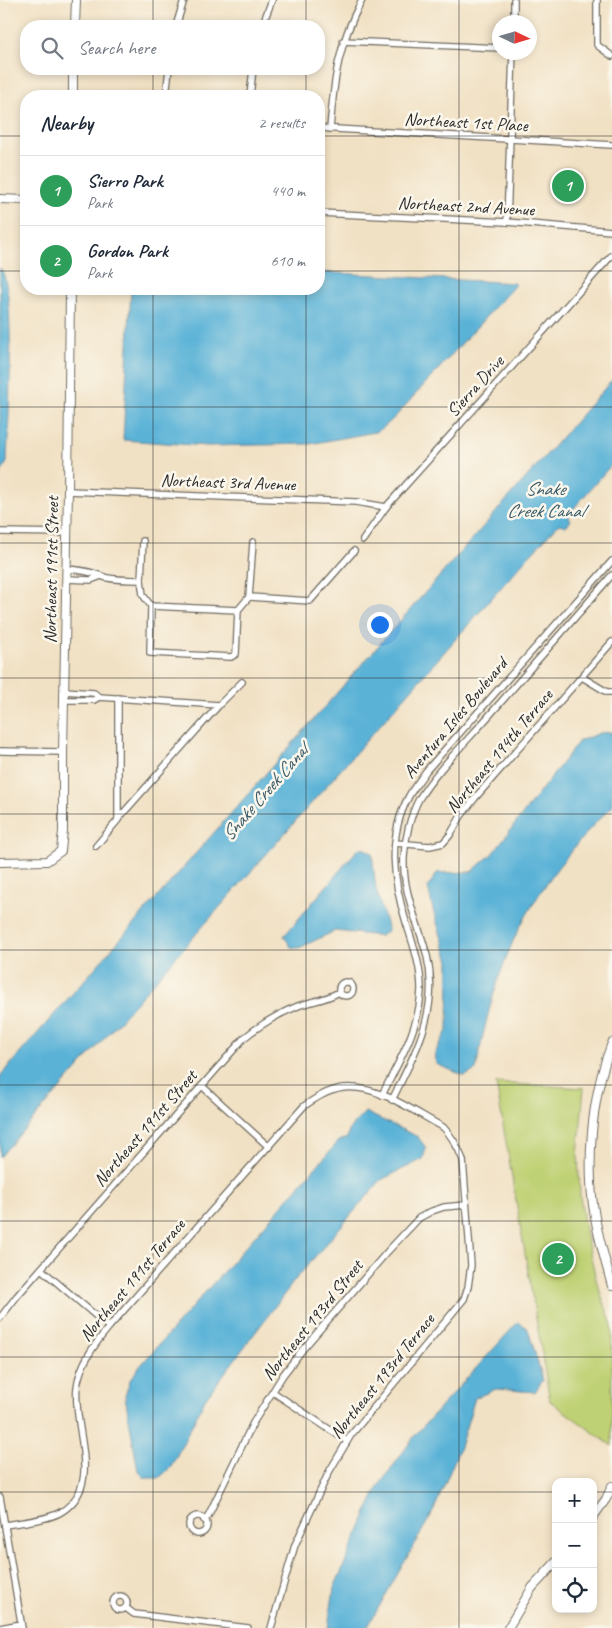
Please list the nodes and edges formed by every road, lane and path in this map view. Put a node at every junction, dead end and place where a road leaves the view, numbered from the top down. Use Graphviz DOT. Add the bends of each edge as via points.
graph roads {
  1 [pos="76,0"];
  2 [pos="184,0"];
  3 [pos="272,0"];
  4 [pos="362,0"];
  5 [pos="514,0"];
  6 [pos="597,0"];
  7 [pos="514,15"];
  8 [pos="75,20"];
  9 [pos="178,20"];
  10 [pos="264,20"];
  11 [pos="343,41"];
  12 [pos="492,48"];
  13 [pos="611,56"];
  14 [pos="513,60"];
  15 [pos="73,75"];
  16 [pos="168,75"];
  17 [pos="252,75"];
  18 [pos="72,90"];
  19 [pos="167,90"];
  20 [pos="251,90"];
  21 [pos="325,129"];
  22 [pos="330,129"];
  23 [pos="511,140"];
  24 [pos="612,145"];
  25 [pos="0,199"];
  26 [pos="20,200"];
  27 [pos="325,213"];
  28 [pos="507,222"];
  29 [pos="612,230"];
  30 [pos="612,255"];
  31 [pos="70,295"];
  32 [pos="68,491"];
  33 [pos="386,508"];
  34 [pos="0,532"];
  35 [pos="67,533"];
  36 [pos="362,540"];
  37 [pos="143,541"];
  38 [pos="252,542"];
  39 [pos="354,551"];
  40 [pos="612,561"];
  41 [pos="67,569"];
  42 [pos="612,575"];
  43 [pos="101,576"];
  44 [pos="66,579"];
  45 [pos="141,580"];
  46 [pos="249,598"];
  47 [pos="151,606"];
  48 [pos="238,610"];
  49 [pos="612,642"];
  50 [pos="582,677"];
  51 [pos="242,682"];
  52 [pos="64,691"];
  53 [pos="612,692"];
  54 [pos="99,697"];
  55 [pos="118,698"];
  56 [pos="64,700"];
  57 [pos="219,705"];
  58 [pos="0,751"];
  59 [pos="62,752"];
  60 [pos="118,820"];
  61 [pos="395,843"];
  62 [pos="406,844"];
  63 [pos="96,846"];
  64 [pos="0,862"];
  65 [pos="339,992"];
  66 [pos="612,1043"];
  67 [pos="202,1086"];
  68 [pos="382,1095"];
  69 [pos="392,1100"];
  70 [pos="269,1147"];
  71 [pos="466,1205"];
  72 [pos="41,1269"];
  73 [pos="612,1286"];
  74 [pos="468,1287"];
  75 [pos="0,1318"];
  76 [pos="108,1327"];
  77 [pos="272,1392"];
  78 [pos="347,1441"];
  79 [pos="612,1486"];
  80 [pos="0,1497"];
  81 [pos="597,1511"];
  82 [pos="204,1520"];
  83 [pos="6,1525"];
  84 [pos="552,1566"];
  85 [pos="126,1608"];
  86 [pos="21,1626"];
  87 [pos="0,1628"];
  88 [pos="248,1628"];
  89 [pos="271,1628"];
  90 [pos="508,1628"];
  1 -- 8 [label="street"];
  2 -- 9 [label="street"];
  3 -- 10 [label="street"];
  4 -- 11 [label="street"];
  5 -- 7 [label="street"];
  6 -- 13 [label="street" via="597,44"];
  11 -- 12 [label="street"];
  11 -- 22 [label="street" via="334,79"];
  14 -- 23 [label="street"];
  15 -- 18 [label="street"];
  16 -- 19 [label="street"];
  17 -- 20 [label="street"];
  21 -- 22 [label="street, Northeast 1st Place"];
  22 -- 23 [label="street, Northeast 1st Place"];
  23 -- 24 [label="street, Northeast 1st Place"];
  23 -- 28 [label="street"];
  25 -- 26 [label="street"];
  27 -- 28 [label="street, Northeast 2nd Avenue"];
  28 -- 29 [label="street, Northeast 2nd Avenue"];
  30 -- 33 [label="street, Sierra Drive"];
  31 -- 32 [label="street, Northeast 191st Street"];
  32 -- 33 [label="street, Northeast 3rd Avenue" via="356,502"];
  32 -- 35 [label="street, Northeast 191st Street"];
  33 -- 36 [label="street, Sierra Drive"];
  34 -- 35 [label="street"];
  35 -- 41 [label="street, Northeast 191st Street"];
  37 -- 45 [label="street"];
  38 -- 46 [label="street"];
  39 -- 46 [label="street" via="310,601"];
  40 -- 61 [label="street, Aventura Isles Boulevard" via="426,771 409,797 398,824"];
  41 -- 43 [label="street"];
  41 -- 44 [label="street, Northeast 191st Street"];
  42 -- 62 [label="street, Aventura Isles Boulevard" via="444,766 419,800 408,828"];
  43 -- 44 [label="street" via="91,580"];
  43 -- 45 [label="street"];
  44 -- 52 [label="street, Northeast 191st Street"];
  45 -- 47 [label="street" via="143,595"];
  46 -- 48 [label="street"];
  47 -- 48 [label="street"];
  47 -- 48 [label="street" via="150,653 222,657 236,654"];
  49 -- 50 [label="street, Northeast 194th Terrace"];
  50 -- 53 [label="street"];
  50 -- 62 [label="street, Northeast 194th Terrace" via="475,798 442,843 430,846"];
  51 -- 57 [label="street"];
  52 -- 54 [label="street" via="94,693"];
  52 -- 56 [label="street, Northeast 191st Street"];
  54 -- 55 [label="street"];
  54 -- 56 [label="street" via="94,700"];
  55 -- 57 [label="street"];
  55 -- 60 [label="street"];
  56 -- 59 [label="street, Northeast 191st Street"];
  57 -- 60 [label="street"];
  58 -- 59 [label="street"];
  59 -- 64 [label="street, Northeast 191st Street" via="61,851 47,862"];
  60 -- 63 [label="street"];
  61 -- 62 [label="street, Northeast 194th Terrace"];
  61 -- 68 [label="street, Aventura Isles Boulevard" via="395,881 420,970 421,989 412,1036"];
  62 -- 69 [label="street, Aventura Isles Boulevard" via="405,882 427,957 431,994 424,1033"];
  65 -- 67 [label="street, Northeast 191st Street" via="298,1006 257,1028 244,1038"];
  66 -- 73 [label="street" via="598,1095 591,1182 597,1225"];
  67 -- 70 [label="street"];
  67 -- 72 [label="street, Northeast 191st Street"];
  68 -- 69 [label="street, Northeast 191st Terrace"];
  68 -- 70 [label="street, Northeast 191st Terrace" via="344,1088 314,1099 304,1106"];
  69 -- 71 [label="street, Northeast 191st Terrace" via="450,1134 463,1160"];
  70 -- 76 [label="street, Northeast 191st Terrace"];
  71 -- 74 [label="street, Northeast 191st Terrace" via="471,1265"];
  71 -- 77 [label="street, Northeast 193rd Street" via="444,1207 419,1218 303,1349"];
  72 -- 75 [label="street, Northeast 191st Street"];
  72 -- 76 [label="street"];
  74 -- 78 [label="street, Northeast 193rd Terrace" via="464,1299"];
  76 -- 83 [label="street, Northeast 191st Terrace" via="86,1359 77,1386 78,1423 85,1462 80,1490 71,1504 53,1516"];
  77 -- 78 [label="street"];
  77 -- 82 [label="street, Northeast 193rd Street"];
  78 -- 89 [label="street, Northeast 193rd Terrace" via="294,1545"];
  79 -- 81 [label="street"];
  80 -- 83 [label="street"];
  83 -- 86 [label="street"];
  84 -- 90 [label="street" via="532,1588"];
  85 -- 88 [label="street" via="134,1614"];
  86 -- 87 [label="street"];
}
